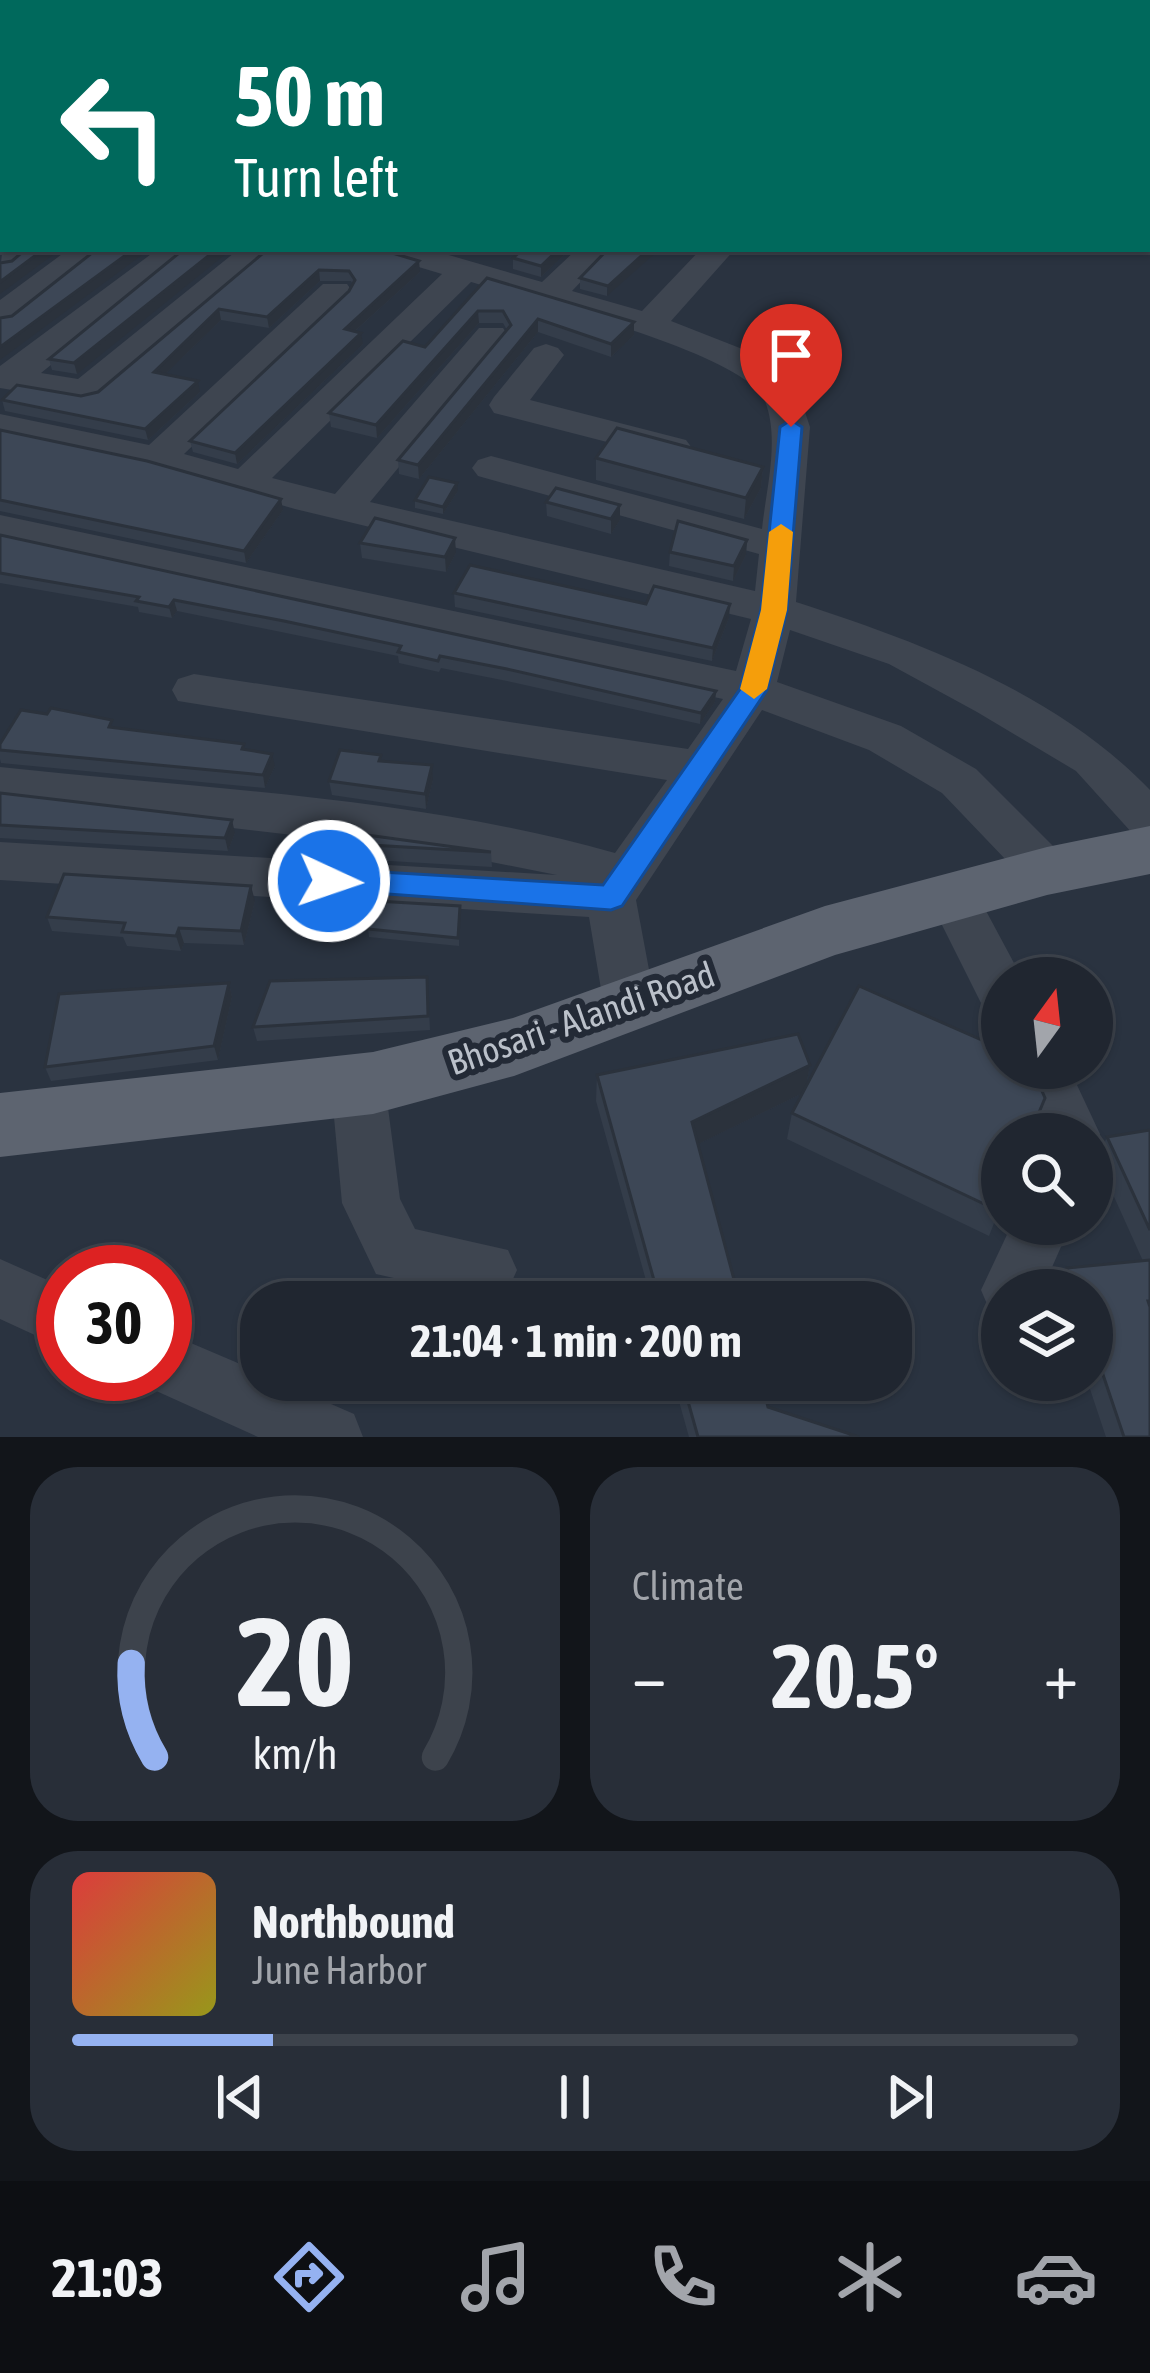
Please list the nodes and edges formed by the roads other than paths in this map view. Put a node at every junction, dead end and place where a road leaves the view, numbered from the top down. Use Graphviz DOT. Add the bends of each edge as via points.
graph roads {
  1 [pos="86,252"];
  2 [pos="174,252"];
  3 [pos="255,252"];
  4 [pos="410,252"];
  5 [pos="593,252"];
  6 [pos="716,252"];
  7 [pos="458,261"];
  8 [pos="335,291"];
  9 [pos="548,295"];
  10 [pos="0,316"];
  11 [pos="649,324"];
  12 [pos="491,335"];
  13 [pos="546,355"];
  14 [pos="5,378"];
  15 [pos="199,419"];
  16 [pos="0,425"];
  17 [pos="284,445"];
  18 [pos="700,455"];
  19 [pos="157,458"];
  20 [pos="743,466"];
  21 [pos="491,468"];
  22 [pos="786,477"];
  23 [pos="245,483"];
  24 [pos="344,508"];
  25 [pos="0,528"];
  26 [pos="780,547"];
  27 [pos="774,610"];
  28 [pos="194,690"];
  29 [pos="753,690"];
  30 [pos="703,769"];
  31 [pos="0,784"];
  32 [pos="1150,821"];
  33 [pos="1150,850"];
  34 [pos="0,861"];
  35 [pos="1047,871"];
  36 [pos="619,887"];
  37 [pos="952,896"];
  38 [pos="984,957"];
  39 [pos="630,1007"];
  40 [pos="358,1085"];
  41 [pos="0,1126"];
  42 [pos="488,1270"];
  43 [pos="0,1288"];
  44 [pos="36,1305"];
  45 [pos="192,1375"];
  46 [pos="331,1437"];
  1 -- 10 [label="street"];
  2 -- 14 [label="street"];
  3 -- 14 [label="street" via="88,389"];
  4 -- 7 [label="street"];
  5 -- 9 [label="street"];
  6 -- 11 [label="street"];
  7 -- 9 [label="street"];
  7 -- 17 [label="street"];
  8 -- 15 [label="street"];
  9 -- 11 [label="street"];
  11 -- 22 [label="street" via="760,369 782,394 791,427"];
  12 -- 24 [label="street"];
  13 -- 18 [label="street" via="507,405"];
  15 -- 17 [label="street"];
  15 -- 19 [label="street"];
  16 -- 19 [label="street"];
  17 -- 23 [label="street"];
  19 -- 23 [label="street"];
  20 -- 22 [label="street"];
  21 -- 26 [label="street"];
  22 -- 26 [label="street"];
  23 -- 24 [label="street"];
  24 -- 27 [label="street"];
  25 -- 29 [label="street"];
  26 -- 27 [label="street"];
  27 -- 29 [label="street"];
  27 -- 32 [label="street" via="904,653 993,701 1091,759"];
  28 -- 30 [label="street"];
  29 -- 30 [label="street"];
  29 -- 35 [label="street" via="886,738 958,782"];
  30 -- 36 [label="street"];
  31 -- 36 [label="street" via="523,846"];
  33 -- 35 [label="main road, Bhosari - Alandi Road"];
  34 -- 36 [label="street"];
  35 -- 37 [label="main road, Bhosari - Alandi Road"];
  36 -- 39 [label="street"];
  37 -- 38 [label="street"];
  37 -- 39 [label="main road, Bhosari - Alandi Road" via="825,932"];
  39 -- 40 [label="main road, Bhosari - Alandi Road" via="514,1047"];
  40 -- 41 [label="main road, Bhosari - Alandi Road"];
  40 -- 42 [label="street" via="371,1203 397,1254"];
  43 -- 44 [label="street"];
  45 -- 46 [label="street"];
}
